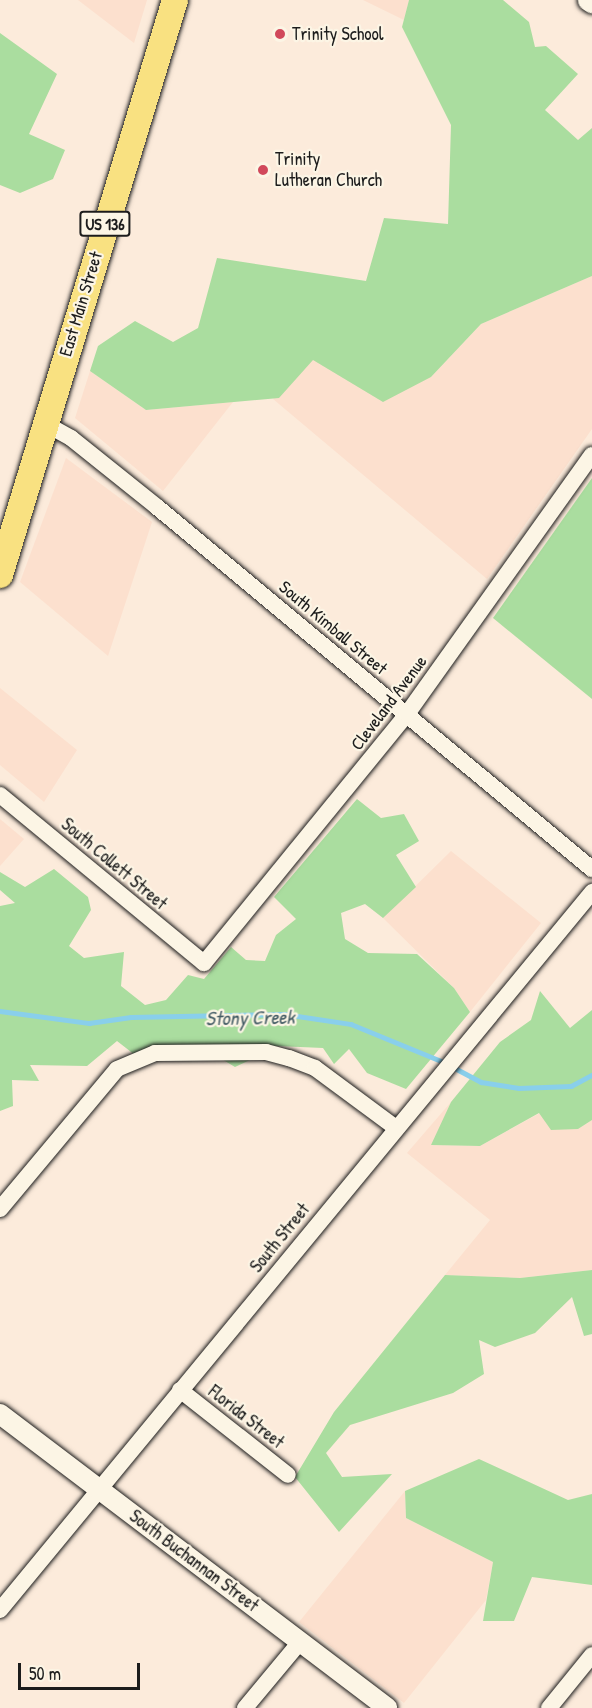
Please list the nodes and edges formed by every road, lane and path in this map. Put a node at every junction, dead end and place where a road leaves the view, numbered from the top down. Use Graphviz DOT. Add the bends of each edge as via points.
graph roads {
  1 [pos="175,0"];
  2 [pos="44,423"];
  3 [pos="592,455"];
  4 [pos="0,575"];
  5 [pos="407,714"];
  6 [pos="0,795"];
  7 [pos="592,869"];
  8 [pos="592,892"];
  9 [pos="204,963"];
  10 [pos="396,1128"];
  11 [pos="0,1209"];
  12 [pos="180,1390"];
  13 [pos="0,1414"];
  14 [pos="288,1475"];
  15 [pos="101,1490"];
  16 [pos="0,1610"];
  17 [pos="300,1642"];
  18 [pos="592,1655"];
  19 [pos="245,1708"];
  20 [pos="387,1708"];
  21 [pos="549,1708"];
  1 -- 2 [label="main road, East Main Street / US 136"];
  2 -- 4 [label="main road, East Main Street / US 136"];
  2 -- 5 [label="street, South Kimball Street" via="71,438"];
  3 -- 5 [label="street, Cleveland Avenue"];
  5 -- 7 [label="street, South Kimball Street"];
  5 -- 9 [label="street, Cleveland Avenue"];
  6 -- 9 [label="street, South Collett Street"];
  8 -- 10 [label="street, South Street"];
  10 -- 11 [label="street" via="315,1068 266,1052 155,1053 117,1069"];
  10 -- 12 [label="street, South Street"];
  12 -- 14 [label="street, Florida Street"];
  12 -- 15 [label="street, South Street"];
  13 -- 15 [label="street, South Buchannan Street"];
  15 -- 16 [label="street, South Street"];
  15 -- 17 [label="street, South Buchannan Street"];
  17 -- 19 [label="street"];
  17 -- 20 [label="street, South Buchannan Street"];
  18 -- 21 [label="street"];
}
